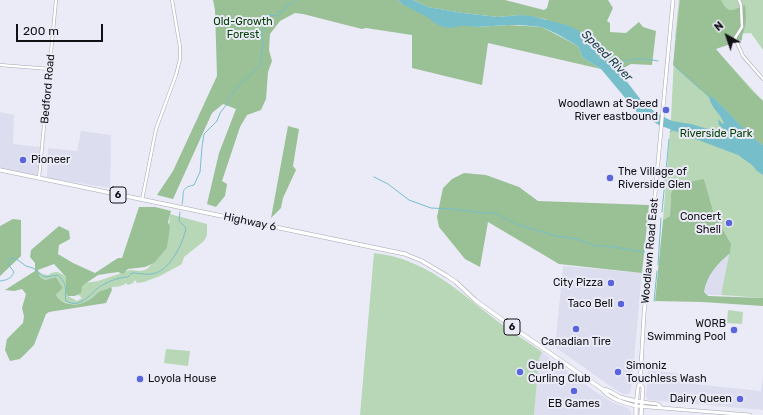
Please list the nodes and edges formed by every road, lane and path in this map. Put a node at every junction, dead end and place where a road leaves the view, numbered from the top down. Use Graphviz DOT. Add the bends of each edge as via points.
graph roads {
  1 [pos="56,0"];
  2 [pos="172,0"];
  3 [pos="673,0"];
  4 [pos="739,0"];
  5 [pos="0,65"];
  6 [pos="50,69"];
  7 [pos="763,79"];
  8 [pos="0,170"];
  9 [pos="39,178"];
  10 [pos="142,200"];
  11 [pos="640,383"];
  12 [pos="602,389"];
  13 [pos="637,401"];
  14 [pos="642,402"];
  15 [pos="636,406"];
  16 [pos="642,407"];
  17 [pos="661,407"];
  18 [pos="636,415"];
  19 [pos="641,415"];
  20 [pos="750,415"];
  1 -- 6 [label="street, Bedford Road"];
  2 -- 10 [label="street" via="180,59 156,129"];
  3 -- 11 [label="main road, Woodlawn Road East"];
  4 -- 7 [label="street" via="743,24 742,30 735,38 743,56"];
  5 -- 6 [label="street"];
  6 -- 9 [label="street, Bedford Road"];
  8 -- 9 [label="main road, Highway 6 / 6"];
  9 -- 10 [label="main road, Highway 6 / 6"];
  10 -- 12 [label="main road, Highway 6 / 6" via="405,254 422,261 456,282 475,300"];
  11 -- 13 [label="main road, Woodlawn Road East"];
  11 -- 14 [label="main road, Woodlawn Road East" via="643,388"];
  12 -- 13 [label="main road"];
  12 -- 15 [label="main road" via="617,400"];
  13 -- 14 [label="main road"];
  13 -- 15 [label="main road, Woodlawn Road East"];
  14 -- 16 [label="main road"];
  14 -- 17 [label="main road" via="658,404"];
  15 -- 16 [label="main road"];
  15 -- 18 [label="main road"];
  16 -- 17 [label="main road"];
  16 -- 19 [label="main road"];
  17 -- 20 [label="main road"];
}
